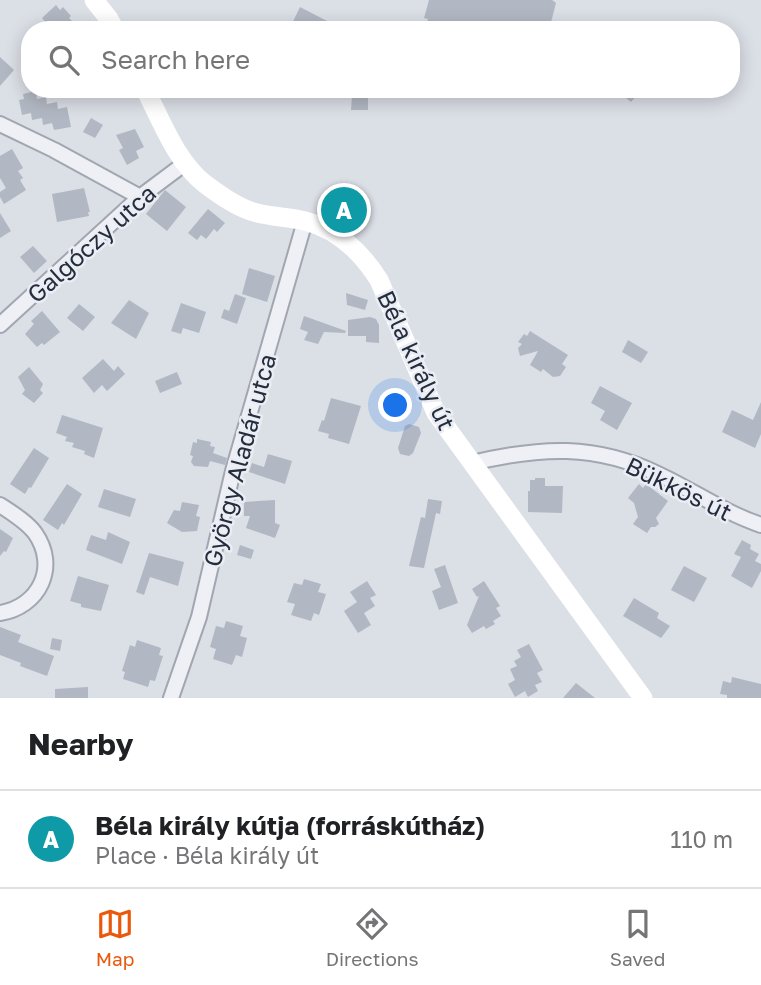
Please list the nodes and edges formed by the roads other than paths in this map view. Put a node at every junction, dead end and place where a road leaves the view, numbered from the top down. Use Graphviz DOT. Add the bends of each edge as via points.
graph roads {
  1 [pos="94,0"];
  2 [pos="110,21"];
  3 [pos="150,98"];
  4 [pos="0,124"];
  5 [pos="184,163"];
  6 [pos="140,197"];
  7 [pos="305,221"];
  8 [pos="0,325"];
  9 [pos="472,463"];
  10 [pos="0,506"];
  11 [pos="761,525"];
  12 [pos="0,613"];
  13 [pos="171,698"];
  14 [pos="643,698"];
  1 -- 2 [label="street"];
  3 -- 5 [label="street, Béla király út"];
  4 -- 6 [label="street"];
  5 -- 6 [label="street, Galgóczy utca"];
  5 -- 7 [label="street, Béla király út" via="204,183 254,213"];
  6 -- 8 [label="street, Galgóczy utca"];
  7 -- 9 [label="street, Béla király út" via="326,228 367,260 436,412"];
  7 -- 13 [label="street, György Aladár utca" via="233,471 199,617"];
  9 -- 11 [label="street, Bükkös út" via="566,449 613,457"];
  9 -- 14 [label="street, Béla király út"];
  10 -- 12 [label="street" via="34,531 46,560 45,576 33,597"];
}
